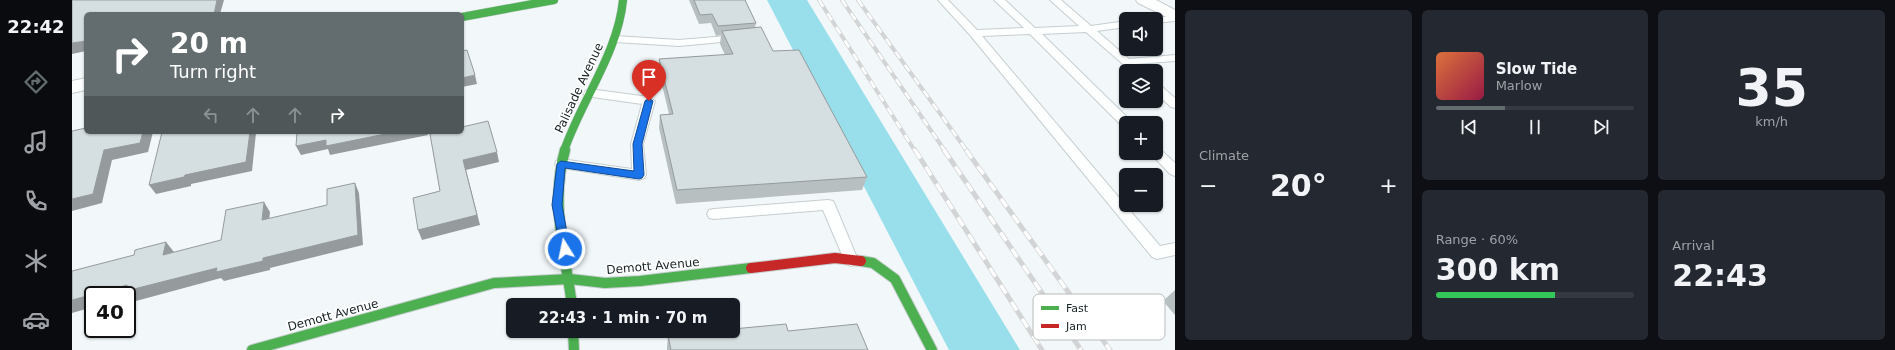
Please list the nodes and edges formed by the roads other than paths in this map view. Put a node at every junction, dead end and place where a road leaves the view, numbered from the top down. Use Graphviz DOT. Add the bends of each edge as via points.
graph roads {
  1 [pos="554,0"];
  2 [pos="623,0"];
  3 [pos="943,0"];
  4 [pos="999,0"];
  5 [pos="1055,0"];
  6 [pos="1144,0"];
  7 [pos="464,17"];
  8 [pos="1175,17"];
  9 [pos="1163,19"];
  10 [pos="1119,25"];
  11 [pos="1090,29"];
  12 [pos="1033,31"];
  13 [pos="974,33"];
  14 [pos="747,37"];
  15 [pos="615,39"];
  16 [pos="1175,58"];
  17 [pos="1126,62"];
  18 [pos="1128,64"];
  19 [pos="84,84"];
  20 [pos="72,87"];
  21 [pos="589,93"];
  22 [pos="1163,93"];
  23 [pos="1175,104"];
  24 [pos="1119,116"];
  25 [pos="1163,159"];
  26 [pos="561,164"];
  27 [pos="1175,171"];
  28 [pos="714,214"];
  29 [pos="1175,249"];
  30 [pos="851,260"];
  31 [pos="570,279"];
  32 [pos="571,298"];
  33 [pos="573,338"];
  34 [pos="252,350"];
  35 [pos="574,350"];
  36 [pos="932,350"];
  1 -- 7 [label="street"];
  2 -- 15 [label="street, Palisade Avenue"];
  3 -- 13 [label="lane"];
  4 -- 12 [label="lane"];
  5 -- 11 [label="lane"];
  6 -- 8 [label="street"];
  8 -- 9 [label="lane"];
  10 -- 11 [label="lane"];
  11 -- 12 [label="lane"];
  11 -- 17 [label="lane"];
  12 -- 13 [label="lane"];
  12 -- 24 [label="lane"];
  13 -- 29 [label="lane" via="1157,252"];
  14 -- 15 [label="lane" via="679,43"];
  15 -- 21 [label="street, Palisade Avenue"];
  16 -- 17 [label="lane"];
  17 -- 18 [label="lane"];
  19 -- 20 [label="street"];
  21 -- 26 [label="street, Palisade Avenue" via="572,129"];
  21 -- 26 [label="lane" via="649,101 637,144 639,175"];
  22 -- 23 [label="lane"];
  25 -- 27 [label="lane"];
  26 -- 31 [label="street, Palisade Avenue" via="557,205"];
  28 -- 30 [label="lane" via="828,205"];
  30 -- 31 [label="street, Demott Avenue" via="835,258 640,281 605,283"];
  30 -- 36 [label="street, Demott Avenue" via="872,263 895,279"];
  31 -- 32 [label="street, Palisade Avenue"];
  31 -- 34 [label="street, Demott Avenue" via="494,283"];
  33 -- 35 [label="street"];
}
